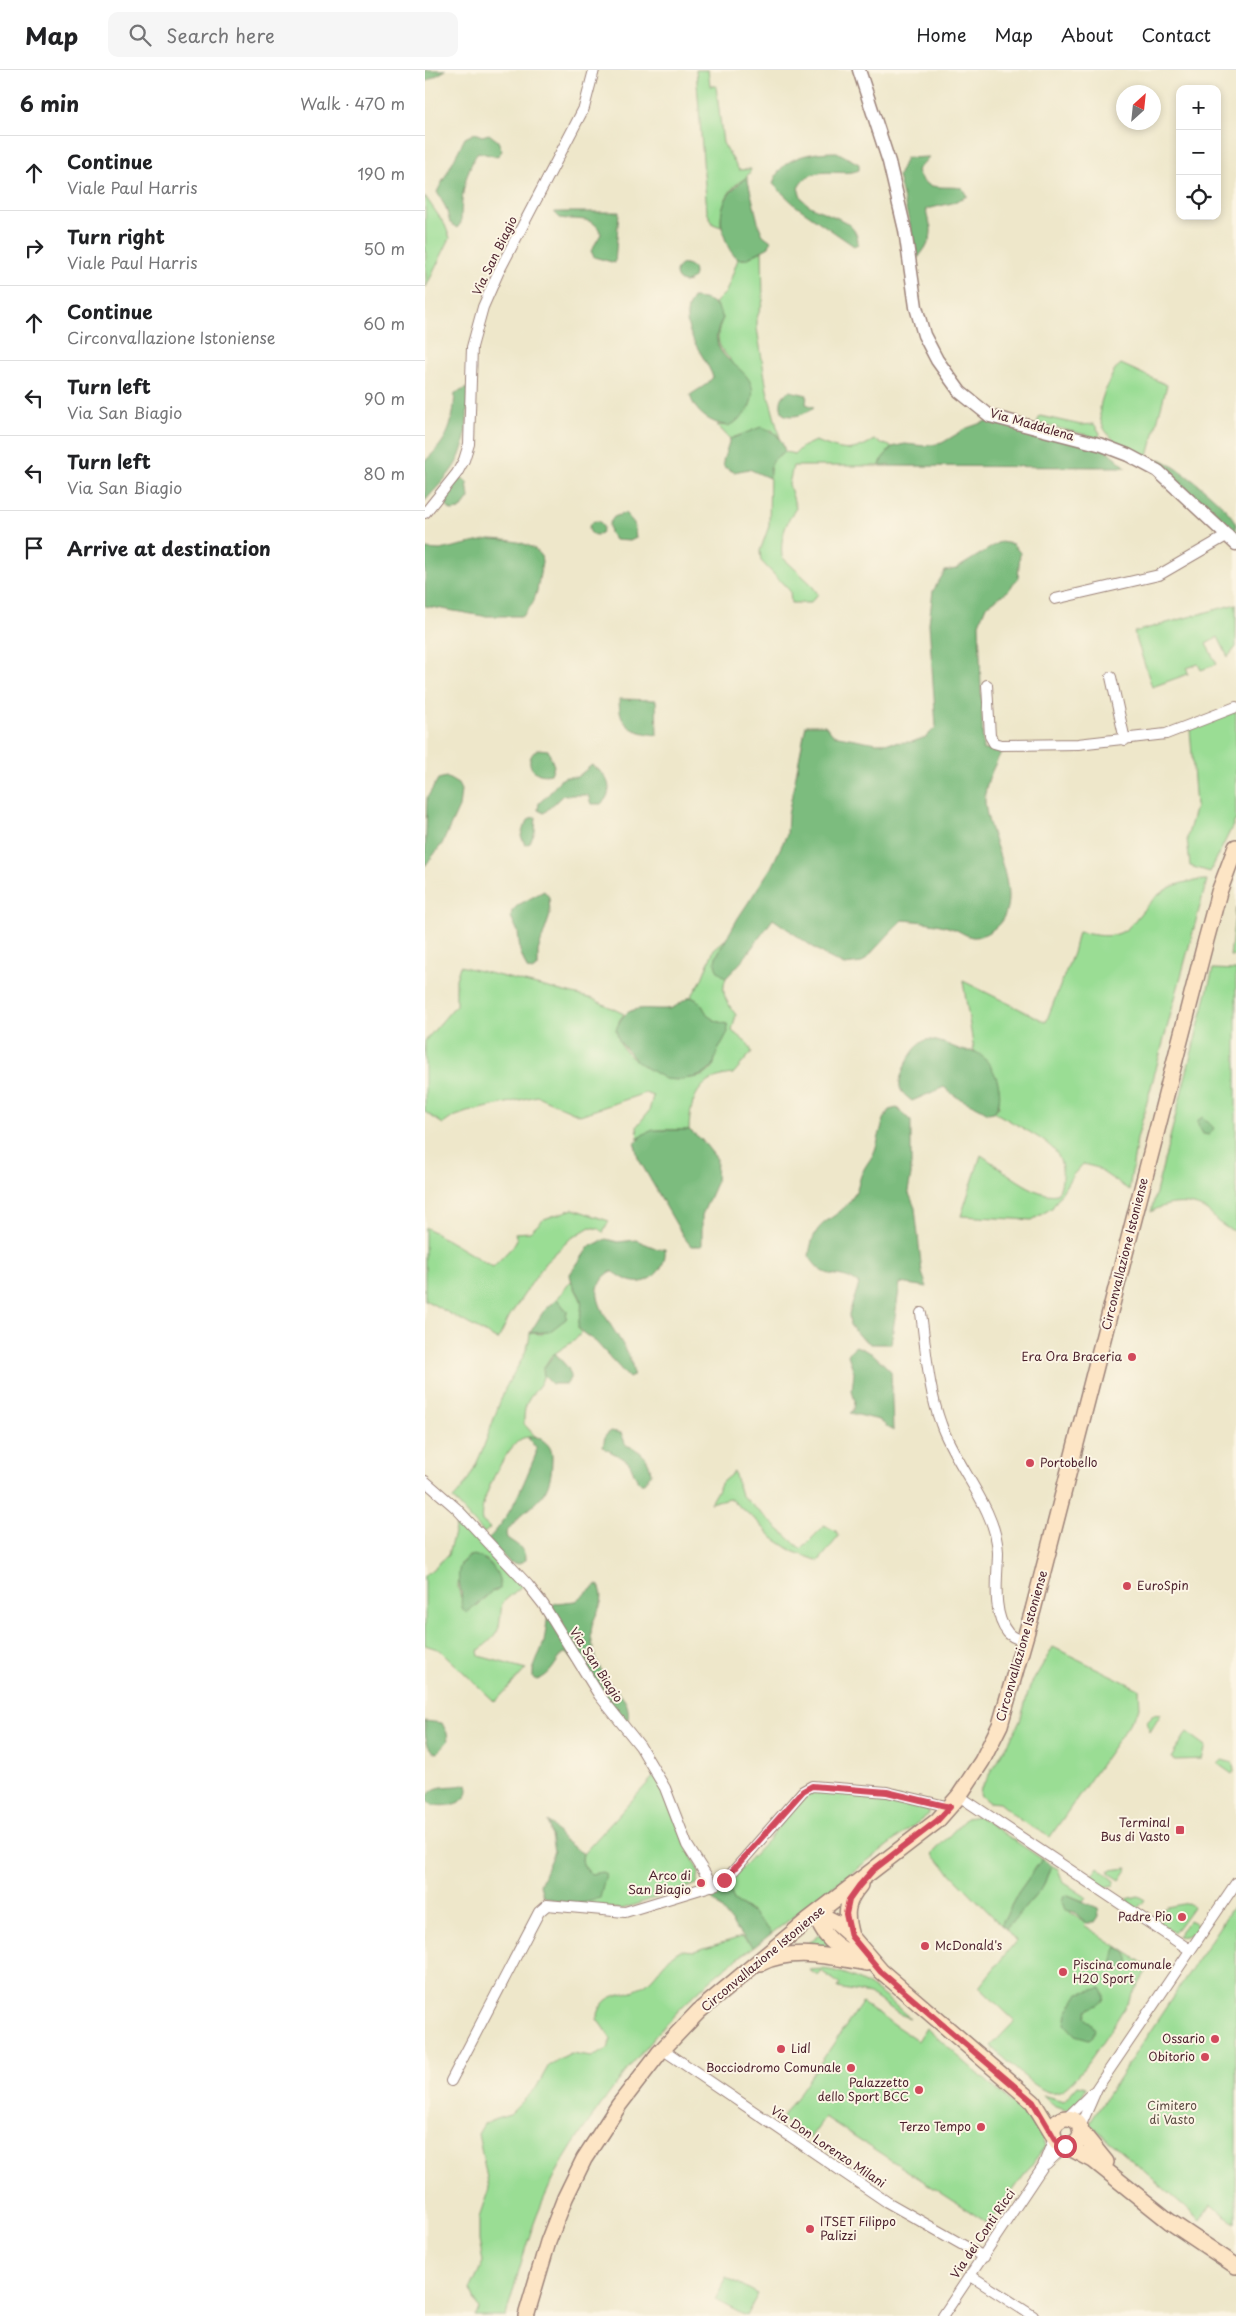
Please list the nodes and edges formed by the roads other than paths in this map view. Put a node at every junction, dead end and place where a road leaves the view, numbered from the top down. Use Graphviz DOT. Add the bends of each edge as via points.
graph roads {
  1 [pos="594,70"];
  2 [pos="859,70"];
  3 [pos="425,512"];
  4 [pos="1232,539"];
  5 [pos="1055,599"];
  6 [pos="1111,677"];
  7 [pos="987,685"];
  8 [pos="1236,707"];
  9 [pos="1125,740"];
  10 [pos="1236,846"];
  11 [pos="921,1312"];
  12 [pos="425,1480"];
  13 [pos="1025,1641"];
  14 [pos="954,1802"];
  15 [pos="873,1870"];
  16 [pos="1236,1883"];
  17 [pos="713,1886"];
  18 [pos="817,1913"];
  19 [pos="851,1936"];
  20 [pos="1191,1950"];
  21 [pos="867,1963"];
  22 [pos="751,1968"];
  23 [pos="881,1972"];
  24 [pos="662,2049"];
  25 [pos="451,2081"];
  26 [pos="1097,2088"];
  27 [pos="1033,2102"];
  28 [pos="1066,2118"];
  29 [pos="1080,2128"];
  30 [pos="1060,2141"];
  31 [pos="1135,2192"];
  32 [pos="985,2257"];
  33 [pos="1236,2266"];
  34 [pos="971,2276"];
  35 [pos="526,2316"];
  36 [pos="943,2316"];
  37 [pos="1033,2316"];
  1 -- 3 [label="street, Via San Biagio" via="583,108 483,307 472,347 469,444 457,473"];
  2 -- 4 [label="street, Via Maddalena" via="889,162 924,335 959,392 990,416 1102,445 1158,471"];
  4 -- 5 [label="street" via="1159,575"];
  6 -- 9 [label="street"];
  7 -- 9 [label="street" via="990,736 994,743 1078,744"];
  8 -- 9 [label="street" via="1166,734"];
  10 -- 13 [label="main road, Circonvallazione Istoniense" via="1219,892"];
  11 -- 13 [label="street" via="931,1386 941,1426 994,1530 998,1550 996,1593 1003,1625 1008,1634"];
  12 -- 17 [label="street, Via San Biagio" via="456,1508 543,1604 599,1695 640,1746 665,1788 687,1845"];
  13 -- 14 [label="main road, Circonvallazione Istoniense" via="1000,1725 982,1761"];
  14 -- 15 [label="main road, Circonvallazione Istoniense" via="937,1821"];
  14 -- 17 [label="street" via="812,1786 803,1791 730,1876"];
  14 -- 20 [label="street"];
  15 -- 18 [label="main road, Circonvallazione Istoniense"];
  15 -- 19 [label="main road" via="849,1900 846,1914"];
  16 -- 20 [label="street"];
  17 -- 25 [label="street" via="625,1912 556,1905 543,1907"];
  18 -- 19 [label="main road" via="835,1922"];
  18 -- 21 [label="main road" via="824,1933"];
  18 -- 22 [label="main road, Circonvallazione Istoniense"];
  19 -- 23 [label="main road"];
  20 -- 26 [label="street"];
  21 -- 22 [label="main road" via="801,1955 768,1960"];
  21 -- 23 [label="main road"];
  22 -- 24 [label="main road, Circonvallazione Istoniense" via="699,2011"];
  23 -- 27 [label="main road"];
  24 -- 32 [label="street, Via Don Lorenzo Milani" via="887,2202"];
  24 -- 35 [label="main road, Circonvallazione Istoniense" via="619,2105 584,2160 565,2198"];
  26 -- 28 [label="street"];
  26 -- 29 [label="street"];
  27 -- 28 [label="main road"];
  27 -- 30 [label="main road"];
  28 -- 29 [label="main road" via="1074,2120"];
  28 -- 30 [label="main road" via="1055,2124"];
  29 -- 30 [label="main road" via="1077,2141"];
  29 -- 31 [label="main road" via="1093,2148"];
  30 -- 31 [label="main road" via="1093,2160"];
  30 -- 32 [label="street, Via dei Conti Ricci"];
  31 -- 33 [label="main road" via="1184,2232"];
  32 -- 34 [label="street, Via dei Conti Ricci"];
  34 -- 36 [label="street, Via dei Conti Ricci"];
  34 -- 37 [label="street"];
}
